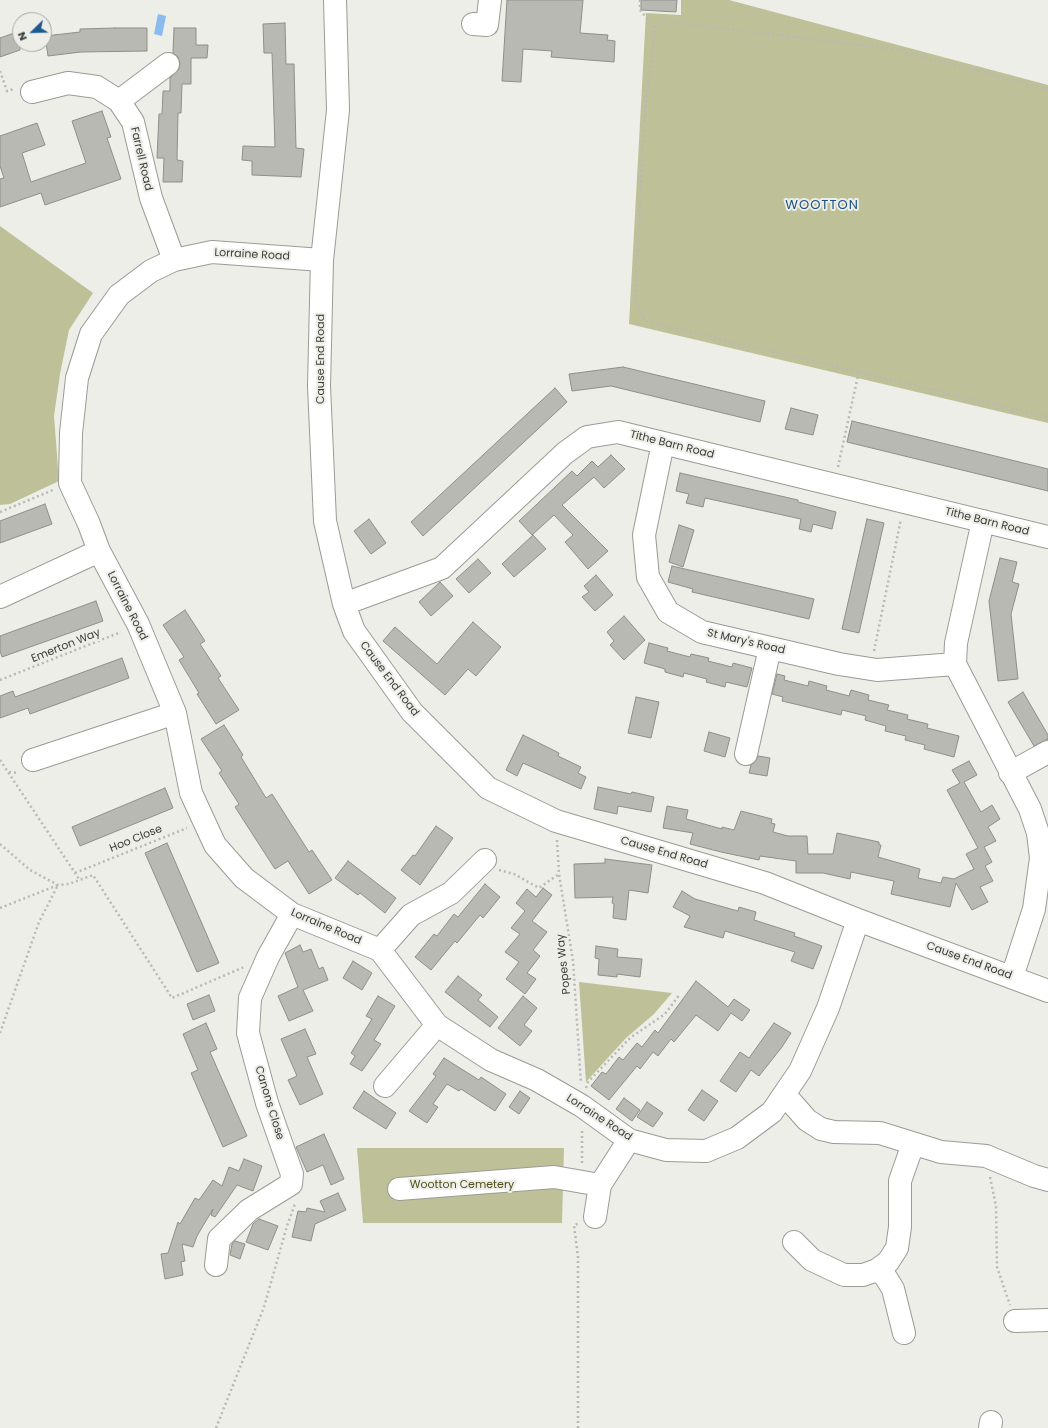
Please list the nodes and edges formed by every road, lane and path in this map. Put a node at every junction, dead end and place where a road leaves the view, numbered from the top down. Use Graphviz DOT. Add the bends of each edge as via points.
graph roads {
  1 [pos="334,0"];
  2 [pos="490,0"];
  3 [pos="640,0"];
  4 [pos="473,24"];
  5 [pos="655,28"];
  6 [pos="168,64"];
  7 [pos="1048,89"];
  8 [pos="32,92"];
  9 [pos="119,101"];
  10 [pos="174,260"];
  11 [pos="322,260"];
  12 [pos="859,371"];
  13 [pos="1048,417"];
  14 [pos="663,443"];
  15 [pos="70,483"];
  16 [pos="834,485"];
  17 [pos="905,502"];
  18 [pos="0,512"];
  19 [pos="983,521"];
  20 [pos="1048,537"];
  21 [pos="99,551"];
  22 [pos="0,597"];
  23 [pos="344,604"];
  24 [pos="139,626"];
  25 [pos="770,648"];
  26 [pos="955,664"];
  27 [pos="871,669"];
  28 [pos="0,680"];
  29 [pos="175,713"];
  30 [pos="1048,752"];
  31 [pos="746,754"];
  32 [pos="0,760"];
  33 [pos="33,760"];
  34 [pos="1010,773"];
  35 [pos="204,821"];
  36 [pos="556,821"];
  37 [pos="0,844"];
  38 [pos="486,861"];
  39 [pos="75,873"];
  40 [pos="560,874"];
  41 [pos="79,879"];
  42 [pos="58,885"];
  43 [pos="0,908"];
  44 [pos="292,914"];
  45 [pos="858,920"];
  46 [pos="380,950"];
  47 [pos="268,957"];
  48 [pos="1012,977"];
  49 [pos="1048,991"];
  50 [pos="680,994"];
  51 [pos="437,1025"];
  52 [pos="0,1033"];
  53 [pos="385,1086"];
  54 [pos="785,1095"];
  55 [pos="582,1105"];
  56 [pos="629,1140"];
  57 [pos="913,1144"];
  58 [pos="986,1156"];
  59 [pos="1048,1180"];
  60 [pos="301,1184"];
  61 [pos="600,1185"];
  62 [pos="399,1189"];
  63 [pos="595,1217"];
  64 [pos="794,1242"];
  65 [pos="216,1265"];
  66 [pos="877,1270"];
  67 [pos="1048,1320"];
  68 [pos="1015,1321"];
  69 [pos="904,1333"];
  70 [pos="216,1428"];
  71 [pos="578,1428"];
  1 -- 11 [label="street, Cause End Road" via="338,110"];
  2 -- 4 [label="street" via="487,25"];
  3 -- 5 [label="path" via="640,10"];
  5 -- 7 [label="path" via="663,21 893,49"];
  5 -- 12 [label="path" via="644,119 635,300 645,321"];
  6 -- 9 [label="street"];
  8 -- 9 [label="street, Farrell Road" via="68,84 97,87"];
  9 -- 10 [label="street, Farrell Road" via="133,122 151,198"];
  10 -- 11 [label="street, Lorraine Road" via="212,252"];
  10 -- 15 [label="street, Lorraine Road" via="151,271 119,295 91,334 77,378 71,433"];
  11 -- 23 [label="street, Cause End Road" via="319,386 325,521"];
  12 -- 13 [label="path"];
  12 -- 16 [label="path"];
  14 -- 16 [label="street, Tithe Barn Road"];
  14 -- 23 [label="street, Tithe Barn Road" via="618,432 587,437 565,453 442,568"];
  14 -- 25 [label="street, St Mary's Road" via="644,535 648,577 668,612 702,632"];
  15 -- 18 [label="path"];
  15 -- 21 [label="street, Lorraine Road"];
  16 -- 17 [label="street, Tithe Barn Road"];
  17 -- 19 [label="street, Tithe Barn Road"];
  17 -- 27 [label="path"];
  19 -- 20 [label="street, Tithe Barn Road"];
  19 -- 26 [label="street" via="956,643"];
  21 -- 22 [label="street"];
  21 -- 24 [label="street, Lorraine Road"];
  23 -- 36 [label="street, Cause End Road" via="354,631 412,712 488,788"];
  24 -- 28 [label="path, Emerton Way"];
  24 -- 29 [label="street, Lorraine Road"];
  25 -- 27 [label="street, St Mary's Road"];
  25 -- 31 [label="street"];
  26 -- 27 [label="street, St Mary's Road"];
  26 -- 34 [label="street"];
  29 -- 33 [label="street"];
  29 -- 35 [label="street, Lorraine Road" via="191,793"];
  30 -- 34 [label="street"];
  32 -- 39 [label="path"];
  34 -- 48 [label="street" via="1030,809 1038,832 1041,858 1034,909"];
  35 -- 39 [label="path, Hoo Close"];
  35 -- 44 [label="street, Lorraine Road" via="215,845 244,878"];
  36 -- 40 [label="path, Popes Way"];
  36 -- 45 [label="street, Cause End Road" via="765,883"];
  37 -- 42 [label="path" via="30,870"];
  38 -- 40 [label="path" via="539,888"];
  38 -- 46 [label="street" via="451,892 411,915"];
  39 -- 41 [label="path"];
  40 -- 55 [label="path, Popes Way" via="573,961"];
  41 -- 42 [label="path" via="69,884"];
  41 -- 47 [label="path" via="93,875 172,998"];
  42 -- 43 [label="path"];
  42 -- 52 [label="path" via="39,922"];
  44 -- 46 [label="street, Lorraine Road"];
  44 -- 47 [label="street, Canons Close"];
  45 -- 48 [label="street, Cause End Road"];
  45 -- 54 [label="street, Lorraine Road" via="828,1008 800,1071"];
  46 -- 51 [label="street, Lorraine Road"];
  47 -- 60 [label="street, Canons Close" via="250,998 248,1033 267,1103 292,1174"];
  48 -- 49 [label="street, Cause End Road"];
  50 -- 55 [label="path" via="665,1014 630,1038 588,1082"];
  51 -- 53 [label="street"];
  51 -- 55 [label="street, Lorraine Road" via="491,1060 537,1080"];
  54 -- 56 [label="street, Lorraine Road" via="772,1112 737,1138 706,1151 666,1150"];
  54 -- 57 [label="street" via="807,1120 821,1128 834,1132 880,1133"];
  55 -- 56 [label="street, Lorraine Road"];
  55 -- 61 [label="path" via="582,1166"];
  56 -- 61 [label="street"];
  57 -- 58 [label="street" via="941,1152"];
  57 -- 66 [label="street" via="900,1181 900,1227 897,1248 888,1262"];
  58 -- 59 [label="street"];
  58 -- 68 [label="path" via="996,1206 996,1267"];
  60 -- 65 [label="street" via="249,1210 219,1239"];
  60 -- 70 [label="path" via="264,1307"];
  61 -- 62 [label="street" via="554,1177"];
  61 -- 63 [label="street"];
  63 -- 71 [label="path" via="574,1225 578,1257"];
  64 -- 66 [label="street" via="812,1260 844,1275 863,1275"];
  66 -- 69 [label="street" via="885,1276 893,1289"];
  67 -- 68 [label="street"];
}
